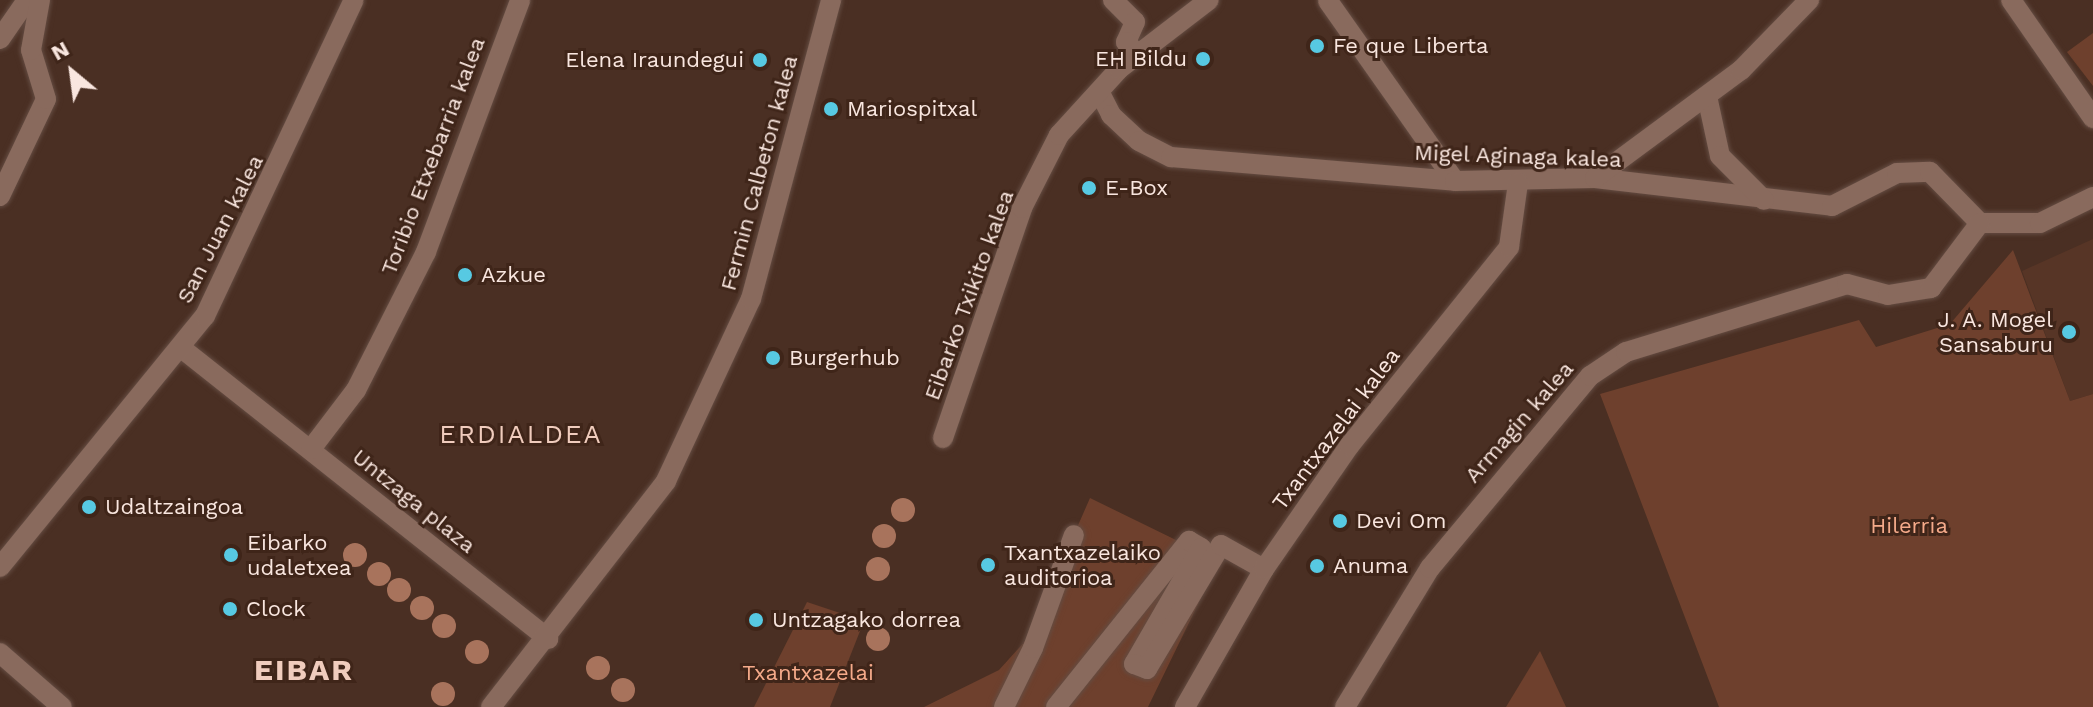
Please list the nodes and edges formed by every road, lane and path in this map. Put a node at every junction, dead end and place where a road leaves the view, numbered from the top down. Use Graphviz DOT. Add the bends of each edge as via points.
graph roads {
  1 [pos="27,0"];
  2 [pos="40,0"];
  3 [pos="354,0"];
  4 [pos="520,0"];
  5 [pos="831,0"];
  6 [pos="1113,0"];
  7 [pos="1209,0"];
  8 [pos="1809,0"];
  9 [pos="2011,0"];
  10 [pos="1328,1"];
  11 [pos="0,39"];
  12 [pos="1137,54"];
  13 [pos="1100,93"];
  14 [pos="1707,96"];
  15 [pos="2093,118"];
  16 [pos="1595,178"];
  17 [pos="1455,181"];
  18 [pos="1518,183"];
  19 [pos="0,196"];
  20 [pos="2093,197"];
  21 [pos="1764,200"];
  22 [pos="1980,223"];
  23 [pos="180,347"];
  24 [pos="943,438"];
  25 [pos="311,449"];
  26 [pos="1074,535"];
  27 [pos="0,567"];
  28 [pos="1264,569"];
  29 [pos="548,639"];
  30 [pos="0,653"];
  31 [pos="62,707"];
  32 [pos="491,707"];
  33 [pos="1004,707"];
  34 [pos="1056,707"];
  35 [pos="1185,707"];
  36 [pos="1345,707"];
  1 -- 11 [label="street"];
  2 -- 19 [label="street" via="31,50 46,99"];
  3 -- 23 [label="street, San Juan kalea" via="205,316"];
  4 -- 25 [label="street, Toribio Etxebarria kalea" via="426,252 356,390"];
  5 -- 29 [label="street, Fermin Calbeton kalea" via="751,299 666,481"];
  6 -- 12 [label="street" via="1135,22 1126,42"];
  7 -- 12 [label="street, Eibarko Txikito kalea"];
  8 -- 14 [label="street" via="1741,70"];
  9 -- 15 [label="street"];
  10 -- 17 [label="street"];
  12 -- 13 [label="street, Eibarko Txikito kalea"];
  13 -- 17 [label="street, Migel Aginaga kalea" via="1111,115 1129,132 1171,157"];
  13 -- 24 [label="street, Eibarko Txikito kalea" via="1059,135 1022,208"];
  14 -- 16 [label="street"];
  14 -- 21 [label="street" via="1720,156"];
  16 -- 18 [label="street, Migel Aginaga kalea"];
  16 -- 21 [label="street, Migel Aginaga kalea"];
  17 -- 18 [label="street, Migel Aginaga kalea"];
  18 -- 28 [label="street, Txantxazelai kalea" via="1509,247 1350,445"];
  20 -- 22 [label="street" via="2040,223"];
  21 -- 22 [label="street, Migel Aginaga kalea" via="1832,206 1897,173 1930,172"];
  22 -- 36 [label="street, Armagin kalea" via="1931,288 1888,295 1847,284 1626,352 1590,376 1430,568"];
  23 -- 25 [label="street, Untzaga plaza"];
  23 -- 27 [label="street, San Juan kalea"];
  25 -- 29 [label="street, Untzaga plaza"];
  26 -- 33 [label="street" via="1033,648"];
  28 -- 34 [label="street" via="1221,545 1147,669 1134,664 1201,548 1189,541"];
  28 -- 35 [label="street, Txantxazelai kalea"];
  29 -- 32 [label="street"];
  30 -- 31 [label="street"];
}
